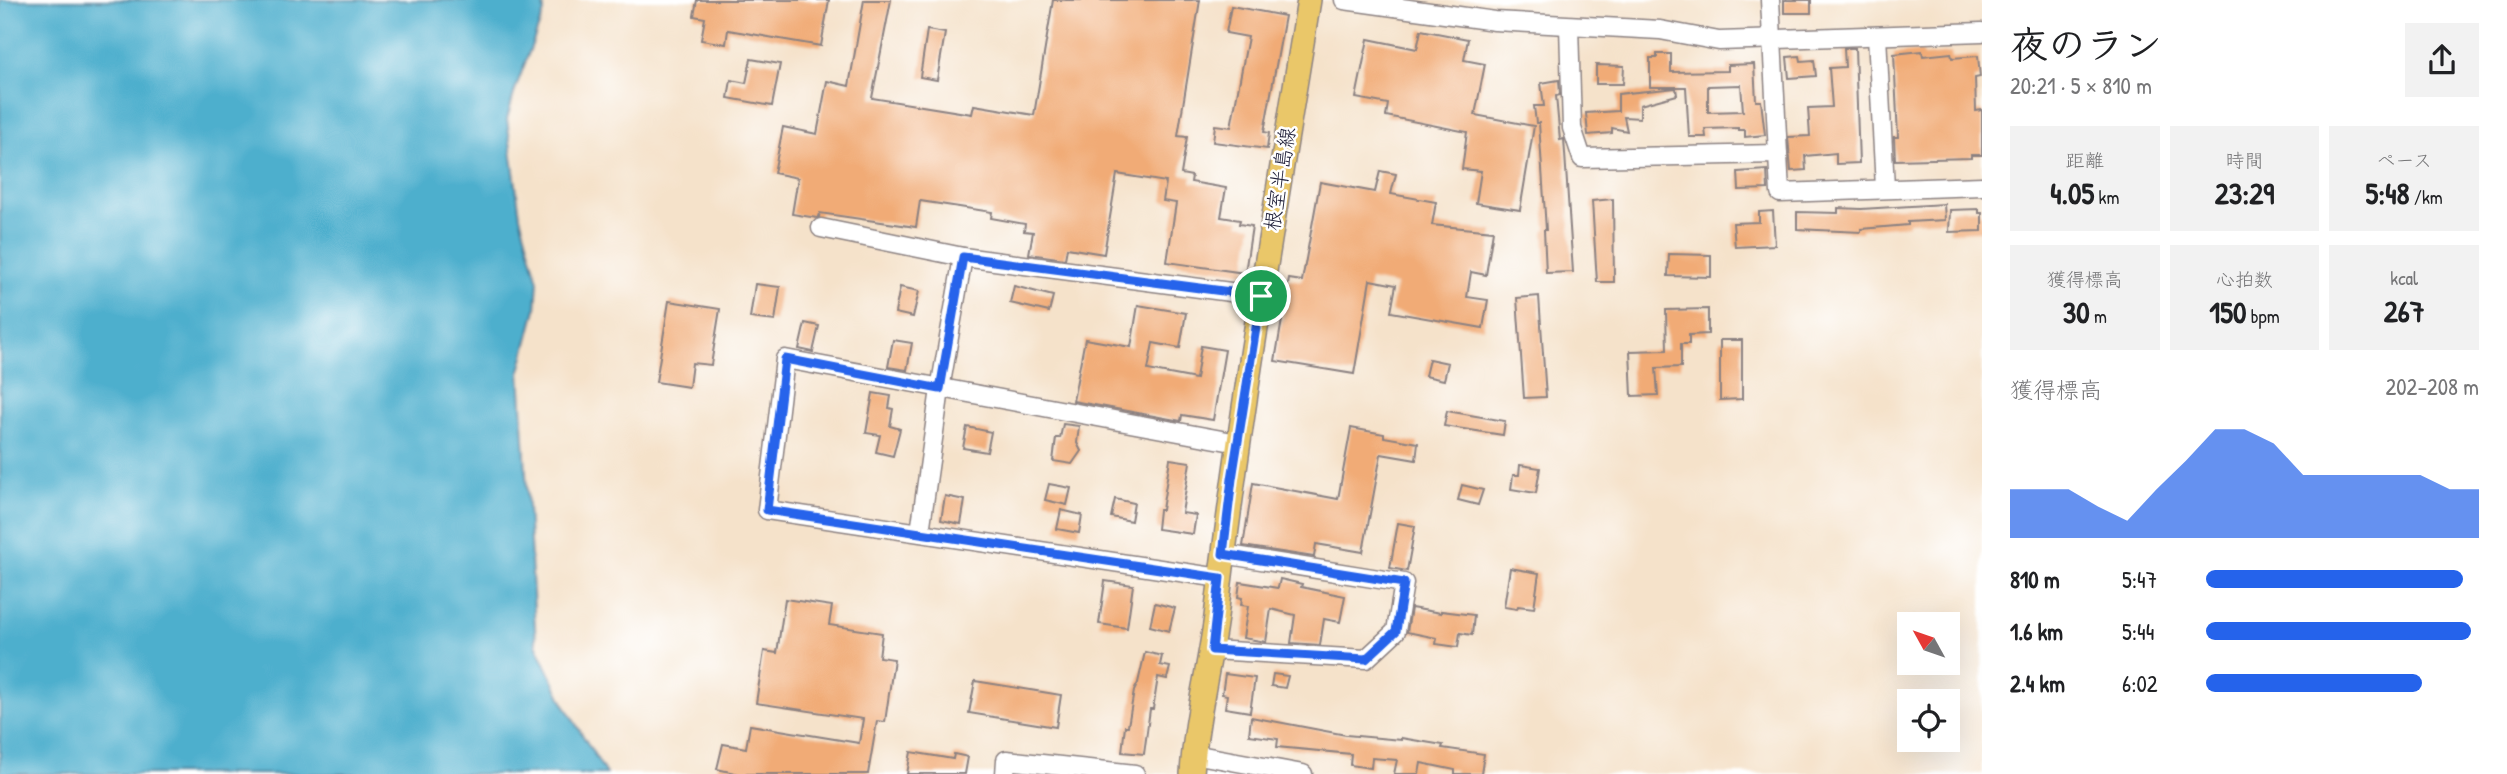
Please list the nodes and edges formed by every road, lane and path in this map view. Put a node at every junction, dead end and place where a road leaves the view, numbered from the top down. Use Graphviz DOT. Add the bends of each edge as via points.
graph roads {
  1 [pos="1308,0"];
  2 [pos="1344,0"];
  3 [pos="1770,0"];
  4 [pos="1569,26"];
  5 [pos="1982,32"];
  6 [pos="1877,36"];
  7 [pos="1770,40"];
  8 [pos="1778,154"];
  9 [pos="1982,186"];
  10 [pos="1885,188"];
  11 [pos="821,228"];
  12 [pos="963,257"];
  13 [pos="1261,296"];
  14 [pos="940,389"];
  15 [pos="1238,443"];
  16 [pos="920,532"];
  17 [pos="1223,554"];
  18 [pos="1220,578"];
  19 [pos="1212,650"];
  20 [pos="1193,764"];
  21 [pos="1004,774"];
  22 [pos="1135,774"];
  23 [pos="1303,774"];
  1 -- 13 [label="main road, 根室半島線"];
  2 -- 4 [label="street" via="1495,21"];
  3 -- 7 [label="street"];
  4 -- 7 [label="street" via="1660,30 1719,41"];
  4 -- 8 [label="street" via="1572,128 1582,158"];
  5 -- 6 [label="street"];
  6 -- 7 [label="street"];
  6 -- 10 [label="street"];
  7 -- 8 [label="street"];
  8 -- 10 [label="street" via="1780,192"];
  9 -- 10 [label="street"];
  11 -- 12 [label="street"];
  12 -- 13 [label="street"];
  12 -- 14 [label="street"];
  13 -- 15 [label="main road, 根室半島線"];
  14 -- 15 [label="street"];
  14 -- 16 [label="street"];
  14 -- 16 [label="street" via="785,359 767,510"];
  15 -- 17 [label="main road, 根室半島線"];
  16 -- 18 [label="street"];
  17 -- 18 [label="main road, 根室半島線"];
  17 -- 19 [label="street" via="1404,583 1396,631 1366,659"];
  18 -- 19 [label="main road, 根室半島線"];
  19 -- 20 [label="main road, 根室半島線"];
  20 -- 23 [label="street"];
  21 -- 22 [label="street" via="1006,760"];
}
